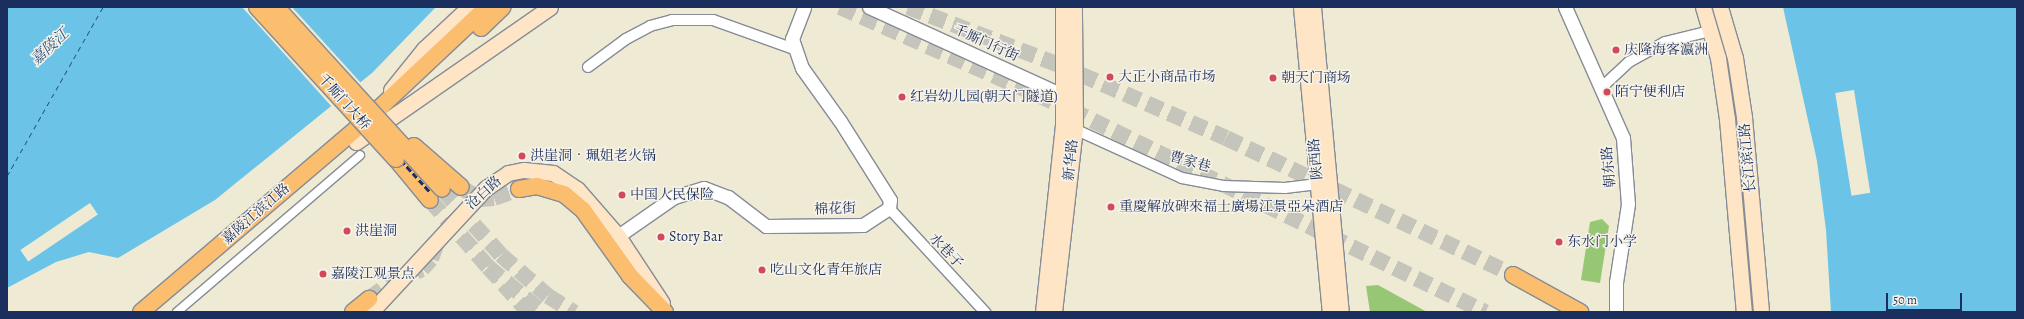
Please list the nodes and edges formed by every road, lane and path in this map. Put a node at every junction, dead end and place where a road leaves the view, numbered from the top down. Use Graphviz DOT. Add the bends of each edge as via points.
graph roads {
  1 [pos="257,7"];
  2 [pos="276,7"];
  3 [pos="470,7"];
  4 [pos="487,7"];
  5 [pos="503,7"];
  6 [pos="550,7"];
  7 [pos="804,7"];
  8 [pos="869,7"];
  9 [pos="1063,7"];
  10 [pos="1074,7"];
  11 [pos="1301,7"];
  12 [pos="1313,7"];
  13 [pos="1565,7"];
  14 [pos="1703,7"];
  15 [pos="1720,7"];
  16 [pos="886,11"];
  17 [pos="1710,32"];
  18 [pos="794,49"];
  19 [pos="588,67"];
  20 [pos="1601,88"];
  21 [pos="1069,98"];
  22 [pos="370,113"];
  23 [pos="1069,126"];
  24 [pos="358,148"];
  25 [pos="1318,184"];
  26 [pos="461,187"];
  27 [pos="442,189"];
  28 [pos="519,189"];
  29 [pos="430,200"];
  30 [pos="889,208"];
  31 [pos="618,236"];
  32 [pos="1512,275"];
  33 [pos="370,305"];
  34 [pos="141,312"];
  35 [pos="159,312"];
  36 [pos="177,312"];
  37 [pos="353,312"];
  38 [pos="665,312"];
  39 [pos="668,312"];
  40 [pos="985,312"];
  41 [pos="1044,312"];
  42 [pos="1054,312"];
  43 [pos="1330,312"];
  44 [pos="1341,312"];
  45 [pos="1580,312"];
  46 [pos="1616,312"];
  47 [pos="1744,312"];
  48 [pos="1761,312"];
  1 -- 29 [label="main road, 千厮门大桥, bridge"];
  2 -- 22 [label="main road, 千厮门大桥, bridge"];
  3 -- 22 [label="main road, 嘉陵江滨江路" via="424,49"];
  4 -- 22 [label="main road, 嘉陵江滨江路"];
  5 -- 24 [label="main road, 嘉陵江滨江路, bridge"];
  6 -- 24 [label="main road, 嘉陵江滨江路, bridge"];
  7 -- 18 [label="street" via="794,29"];
  8 -- 16 [label="street, 千厮门行街"];
  9 -- 21 [label="main road, 新华路"];
  10 -- 21 [label="main road, 新华路"];
  11 -- 25 [label="main road, 陕西路"];
  12 -- 44 [label="main road, 陕西路"];
  13 -- 20 [label="street, 朝东路"];
  14 -- 17 [label="main road, 长江滨江路"];
  15 -- 48 [label="main road, 长江滨江路" via="1735,58 1744,117"];
  16 -- 21 [label="street, 千厮门行街"];
  17 -- 20 [label="street" via="1666,42 1629,62"];
  17 -- 47 [label="main road, 长江滨江路" via="1727,119"];
  18 -- 19 [label="street" via="713,20 672,20 650,26 626,39"];
  18 -- 30 [label="street" via="802,68 840,121 890,200"];
  20 -- 46 [label="street, 朝东路" via="1623,138 1628,204 1616,282"];
  21 -- 23 [label="main road, 新华路"];
  22 -- 26 [label="main road, bridge"];
  22 -- 27 [label="main road, 千厮门大桥, bridge"];
  22 -- 34 [label="main road, 嘉陵江滨江路"];
  23 -- 25 [label="street, 曹家巷" via="1182,178 1224,186 1277,188"];
  23 -- 41 [label="main road, 新华路"];
  23 -- 42 [label="main road, 新华路"];
  24 -- 35 [label="main road, 嘉陵江滨江路"];
  24 -- 36 [label="street"];
  25 -- 43 [label="main road, 陕西路"];
  28 -- 38 [label="main road" via="548,188 573,202 630,276"];
  30 -- 31 [label="street, 棉花街" via="863,225 766,226 728,197 704,188 674,198"];
  30 -- 40 [label="street, 水巷子"];
  31 -- 33 [label="main road, 沧白路" via="566,178 539,170 508,173 486,188"];
  31 -- 39 [label="main road, 沧白路"];
  32 -- 45 [label="main road"];
  33 -- 37 [label="main road"];
}
